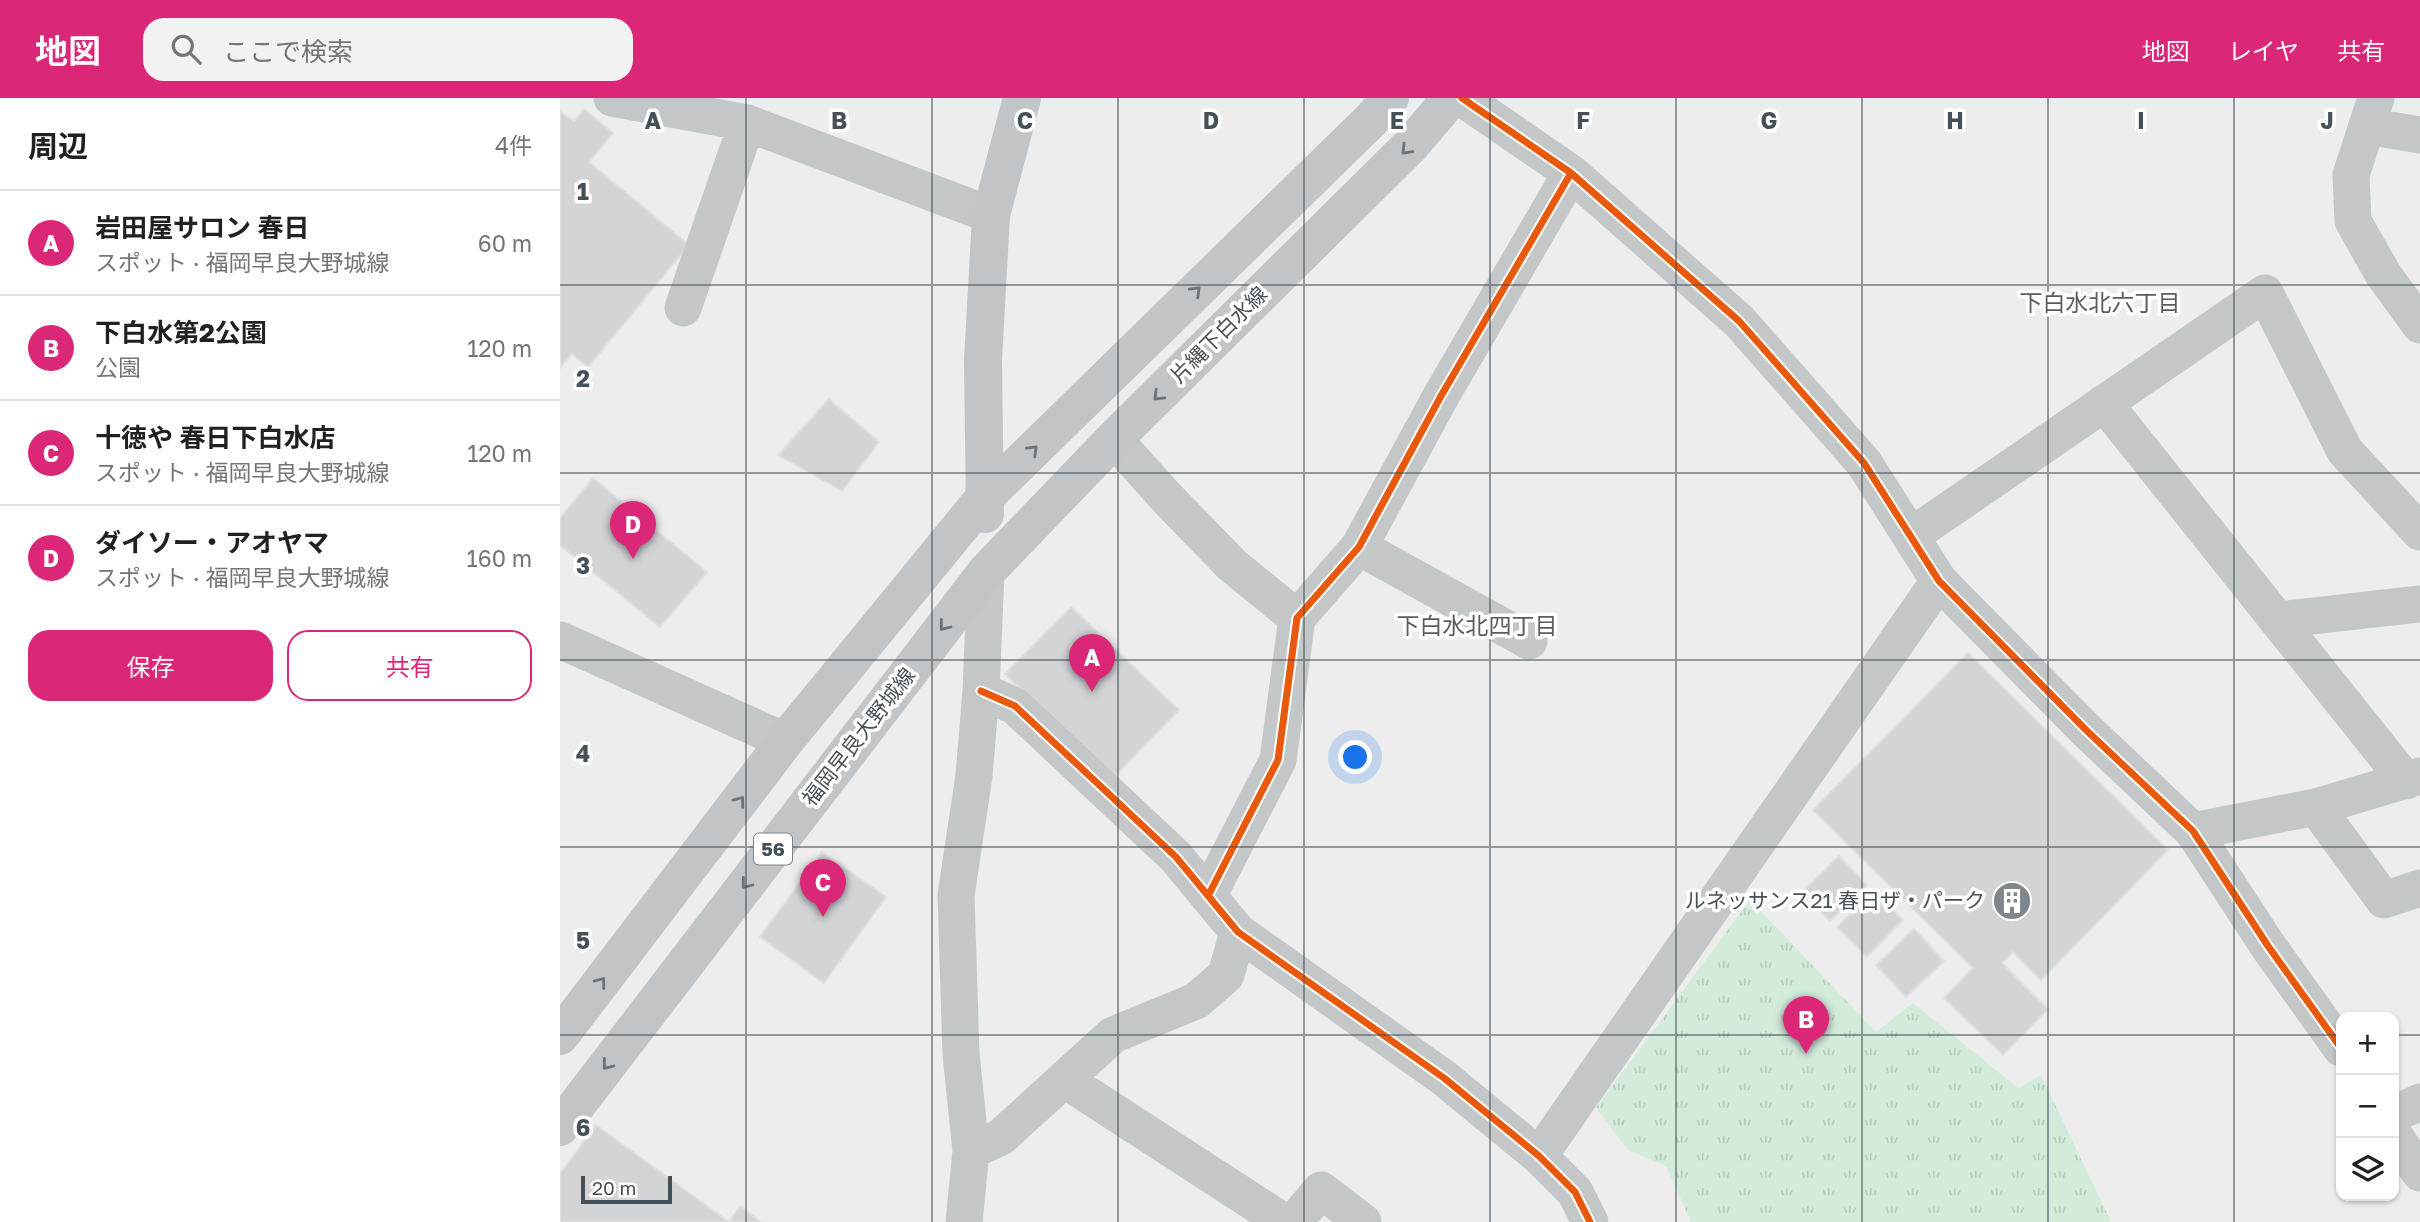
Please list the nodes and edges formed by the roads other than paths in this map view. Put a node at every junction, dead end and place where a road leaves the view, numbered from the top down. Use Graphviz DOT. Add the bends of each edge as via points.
graph roads {
  1 [pos="611,98"];
  2 [pos="1022,98"];
  3 [pos="1390,98"];
  4 [pos="1451,98"];
  5 [pos="1462,98"];
  6 [pos="2371,112"];
  7 [pos="747,123"];
  8 [pos="2420,135"];
  9 [pos="1571,173"];
  10 [pos="990,215"];
  11 [pos="683,308"];
  12 [pos="2417,318"];
  13 [pos="2104,403"];
  14 [pos="1114,439"];
  15 [pos="984,498"];
  16 [pos="2420,532"];
  17 [pos="1911,536"];
  18 [pos="1359,547"];
  19 [pos="986,572"];
  20 [pos="1939,581"];
  21 [pos="2420,604"];
  22 [pos="1297,618"];
  23 [pos="2277,620"];
  24 [pos="560,640"];
  25 [pos="1529,641"];
  26 [pos="981,691"];
  27 [pos="785,741"];
  28 [pos="2413,778"];
  29 [pos="2316,807"];
  30 [pos="2193,831"];
  31 [pos="2420,888"];
  32 [pos="1208,896"];
  33 [pos="1238,932"];
  34 [pos="560,1036"];
  35 [pos="2336,1041"];
  36 [pos="1065,1080"];
  37 [pos="2420,1102"];
  38 [pos="2399,1112"];
  39 [pos="560,1126"];
  40 [pos="2396,1138"];
  41 [pos="971,1151"];
  42 [pos="1539,1156"];
  43 [pos="2420,1173"];
  44 [pos="964,1222"];
  45 [pos="1284,1222"];
  46 [pos="1294,1222"];
  47 [pos="1363,1222"];
  48 [pos="1590,1222"];
  1 -- 7 [label="street"];
  2 -- 10 [label="main road"];
  15 -- 3 [label="main road, one-way"];
  4 -- 14 [label="main road, 片縄下白水線, one-way" via="1411,145"];
  5 -- 9 [label="street"];
  6 -- 8 [label="street"];
  6 -- 12 [label="street" via="2351,175 2353,221 2383,274"];
  7 -- 10 [label="street"];
  7 -- 11 [label="street"];
  9 -- 17 [label="street" via="1739,321 1864,463"];
  9 -- 18 [label="street"];
  10 -- 15 [label="main road" via="983,360"];
  13 -- 16 [label="street" via="2265,293 2346,451"];
  13 -- 17 [label="street"];
  13 -- 23 [label="street"];
  14 -- 19 [label="main road, 片縄下白水線"];
  14 -- 22 [label="street" via="1232,565"];
  15 -- 19 [label="main road"];
  15 -- 27 [label="main road, 56"];
  17 -- 20 [label="street"];
  18 -- 22 [label="street"];
  18 -- 25 [label="street"];
  19 -- 26 [label="street"];
  19 -- 39 [label="main road, 福岡早良大野城線 / 56, one-way"];
  20 -- 30 [label="street"];
  20 -- 42 [label="street"];
  21 -- 23 [label="street"];
  22 -- 32 [label="street" via="1278,760"];
  23 -- 28 [label="street"];
  24 -- 27 [label="street"];
  26 -- 32 [label="street" via="1015,706 1176,857"];
  26 -- 41 [label="street" via="956,895 961,1054"];
  34 -- 27 [label="main road, 56, one-way"];
  28 -- 29 [label="street"];
  29 -- 30 [label="street"];
  29 -- 31 [label="street" via="2385,900"];
  30 -- 35 [label="street"];
  32 -- 33 [label="street"];
  33 -- 36 [label="street" via="1226,975 1196,1001 1113,1035"];
  33 -- 42 [label="street" via="1444,1078"];
  36 -- 41 [label="street" via="1001,1137"];
  36 -- 45 [label="street"];
  37 -- 38 [label="street"];
  40 -- 43 [label="street"];
  41 -- 44 [label="street"];
  42 -- 48 [label="street" via="1575,1192"];
  46 -- 47 [label="street" via="1321,1190"];
}
